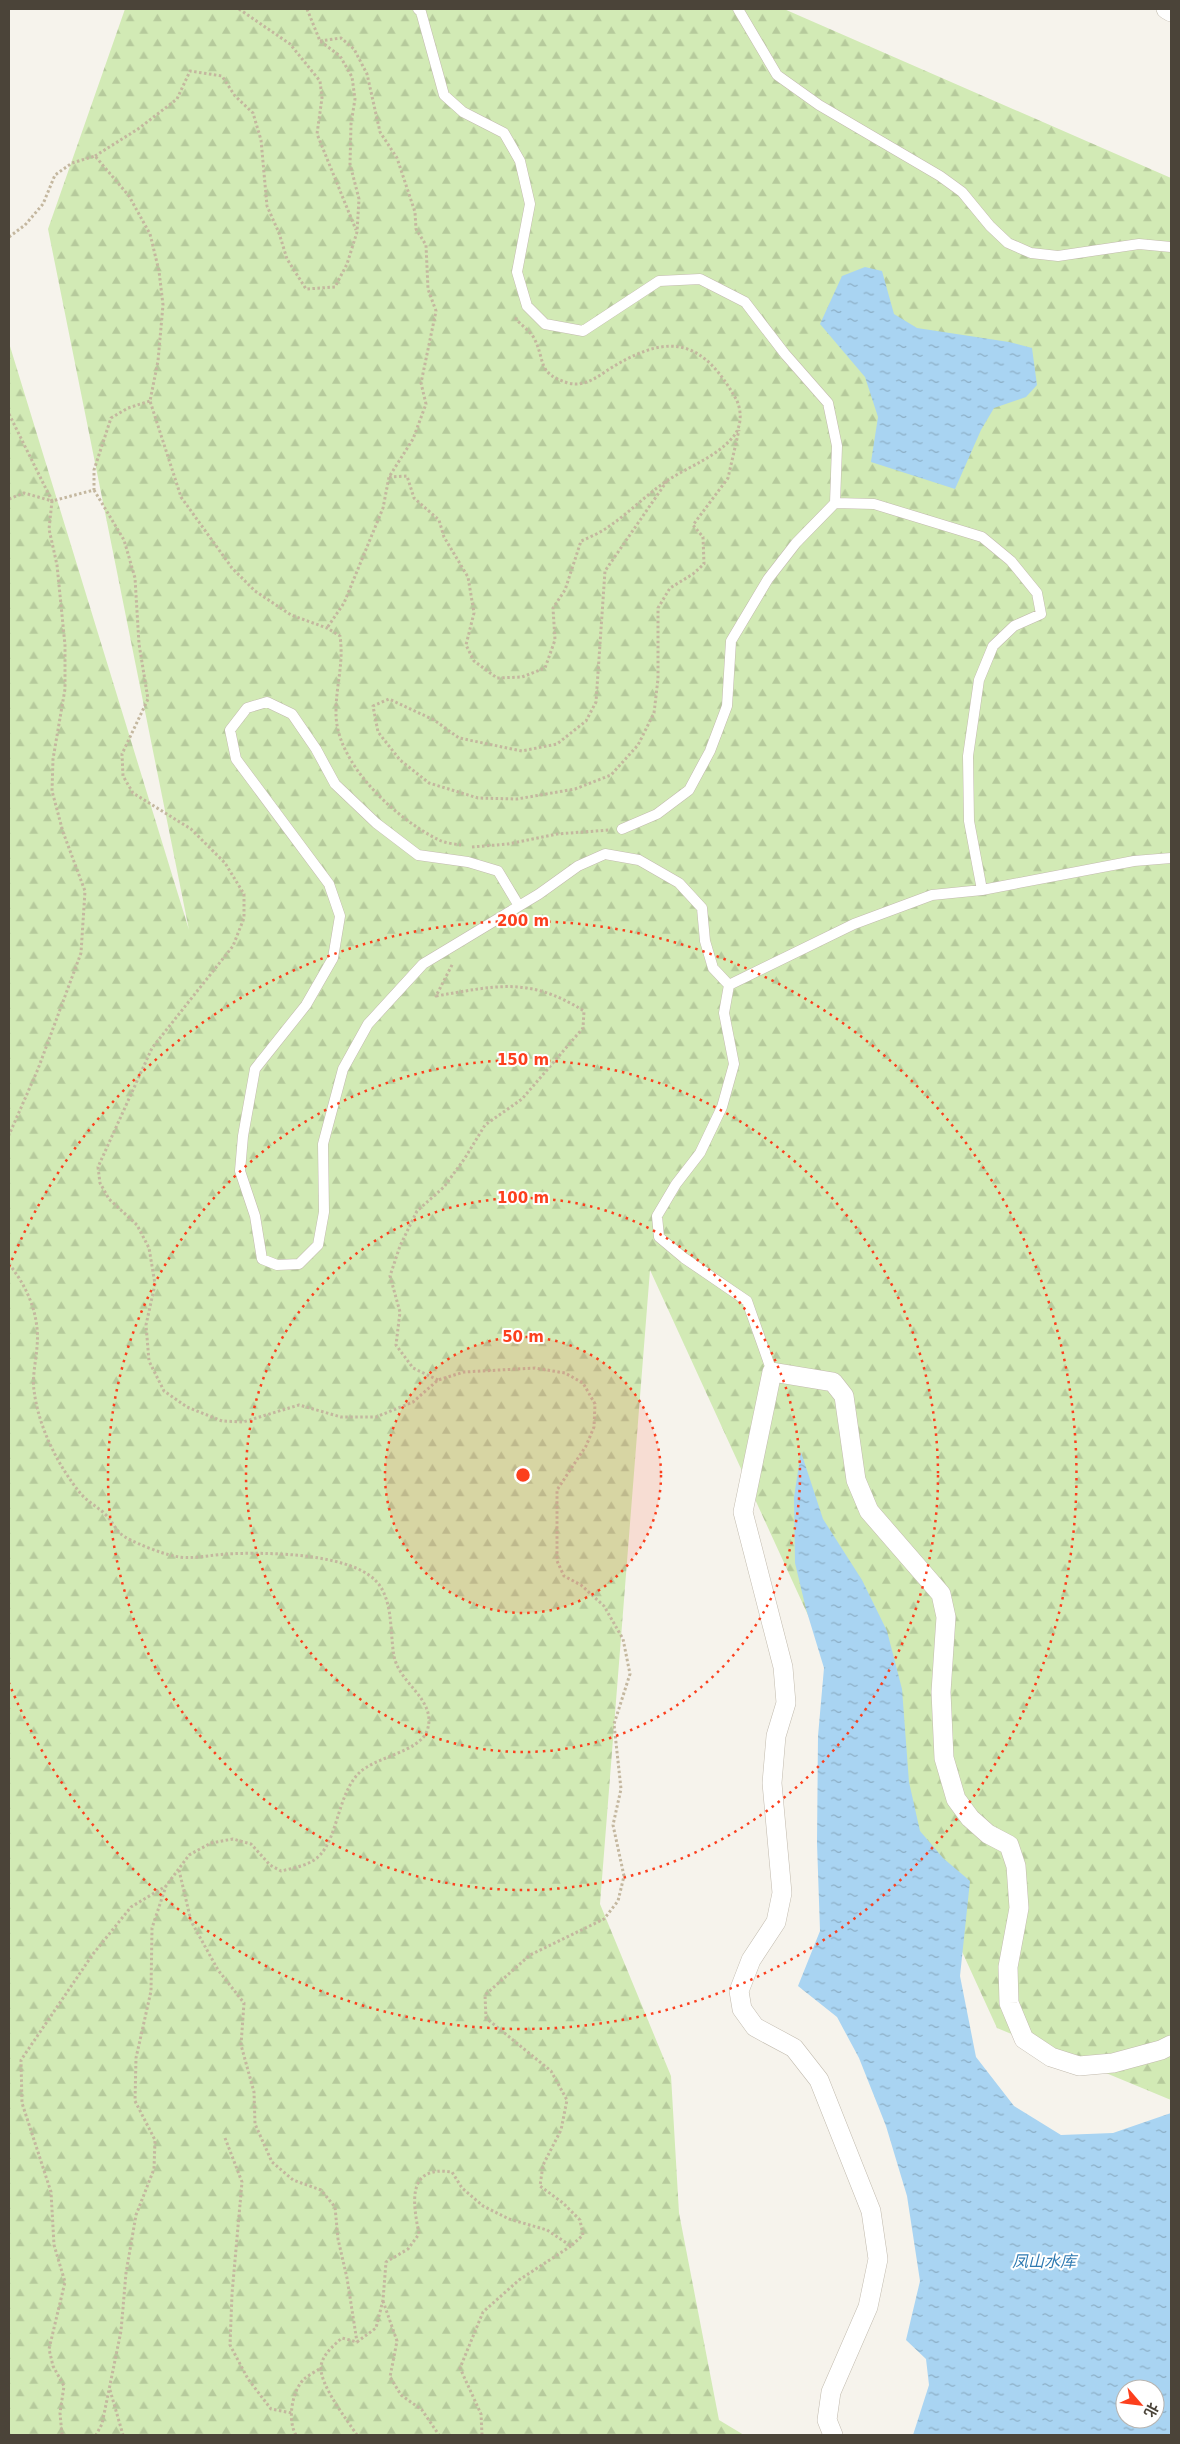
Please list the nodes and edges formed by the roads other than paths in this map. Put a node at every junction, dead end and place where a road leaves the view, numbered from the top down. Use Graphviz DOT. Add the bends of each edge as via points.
graph roads {
  1 [pos="418,9"];
  2 [pos="738,9"];
  3 [pos="1166,9"];
  4 [pos="1171,12"];
  5 [pos="1171,247"];
  6 [pos="836,503"];
  7 [pos="622,829"];
  8 [pos="1171,858"];
  9 [pos="982,890"];
  10 [pos="519,906"];
  11 [pos="729,985"];
  12 [pos="772,1372"];
  13 [pos="1171,2045"];
  14 [pos="833,2435"];
  1 -- 6 [label="lane" via="444,95 463,112 504,133 520,161 530,204 517,272 527,306 545,324 583,331 659,281 700,279 745,302 828,403 837,446"];
  2 -- 5 [label="lane" via="777,75 819,105 962,192 1008,243 1030,253 1058,256 1139,244"];
  3 -- 4 [label="street"];
  6 -- 7 [label="lane" via="796,543 768,579 731,641 727,706 710,751 688,790 657,814"];
  6 -- 9 [label="lane" via="874,504 982,537 1011,561 1038,593 1041,614 1014,626 993,646 979,680 968,765 969,821"];
  8 -- 9 [label="lane" via="1134,861"];
  9 -- 11 [label="lane" via="932,895 854,924"];
  10 -- 10 [label="lane" via="424,964 368,1024 343,1069 323,1144 324,1212 318,1245 299,1264 277,1265 262,1260 255,1216 240,1171 255,1069 306,1005 329,966 340,916 330,884 236,759 230,730 247,708 267,702 292,714 335,784 376,823 418,855 468,862 498,871"];
  10 -- 11 [label="lane" via="578,866 605,854 639,860 679,883 702,908 705,941 713,968"];
  11 -- 12 [label="lane" via="724,1013 734,1064 722,1107 700,1153 657,1216 659,1237 747,1301"];
  12 -- 13 [label="street" via="832,1382 844,1396 856,1480 869,1511 941,1594 946,1616 941,1692 944,1758 956,1799 988,1834 1010,1845 1016,1866 1019,1908 1008,1967 1009,2003 1024,2039 1051,2057 1079,2066 1113,2063"];
  12 -- 14 [label="street" via="743,1512 783,1667 786,1703 776,1736 772,1783 782,1893 776,1922 750,1960 739,1990 742,2009 755,2027 794,2048 819,2080 871,2211 878,2259 868,2307 830,2392 828,2420"];
}
